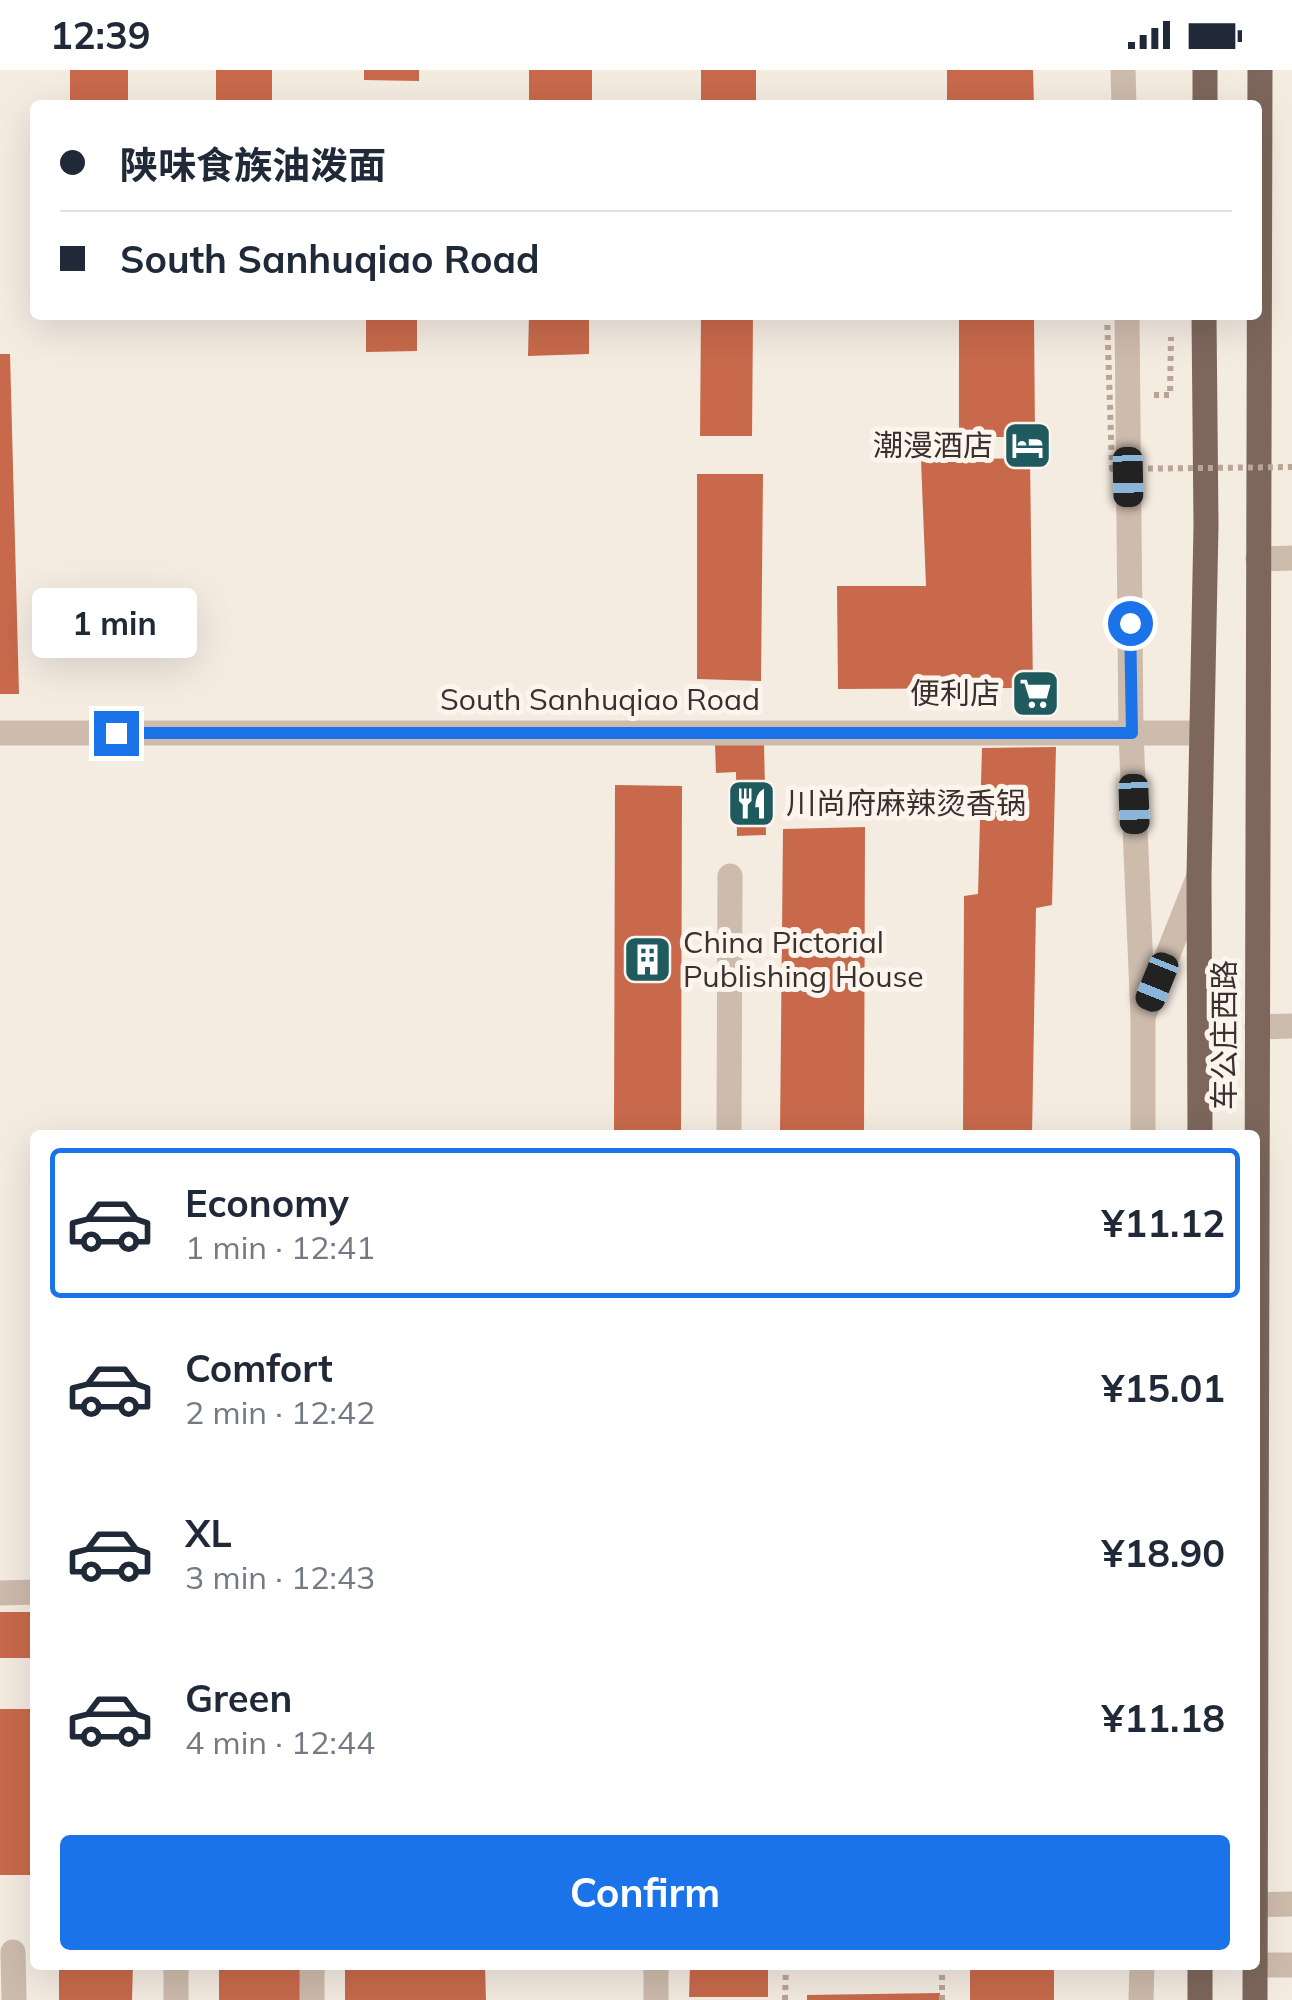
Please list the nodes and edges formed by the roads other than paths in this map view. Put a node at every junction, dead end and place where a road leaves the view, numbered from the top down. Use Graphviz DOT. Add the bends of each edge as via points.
graph roads {
  1 [pos="1123,70"];
  2 [pos="1205,70"];
  3 [pos="1260,70"];
  4 [pos="1124,100"];
  5 [pos="1205,100"];
  6 [pos="1260,100"];
  7 [pos="1126,320"];
  8 [pos="1204,320"];
  9 [pos="1259,320"];
  10 [pos="1292,558"];
  11 [pos="1258,559"];
  12 [pos="0,733"];
  13 [pos="1132,733"];
  14 [pos="1201,733"];
  15 [pos="730,876"];
  16 [pos="1200,876"];
  17 [pos="1143,1017"];
  18 [pos="1292,1026"];
  19 [pos="1257,1027"];
  20 [pos="730,1130"];
  21 [pos="1143,1130"];
  22 [pos="1200,1130"];
  23 [pos="1257,1130"];
  24 [pos="0,1592"];
  25 [pos="30,1592"];
  26 [pos="1292,1904"];
  27 [pos="1260,1905"];
  28 [pos="16,1952"];
  29 [pos="1260,1966"];
  30 [pos="1292,1966"];
  31 [pos="176,1970"];
  32 [pos="312,1970"];
  33 [pos="656,1970"];
  34 [pos="1142,1970"];
  35 [pos="1200,1970"];
  36 [pos="1255,1970"];
  37 [pos="14,2000"];
  38 [pos="176,2000"];
  39 [pos="312,2000"];
  40 [pos="656,2000"];
  41 [pos="1142,2000"];
  42 [pos="1200,2000"];
  43 [pos="1255,2000"];
  1 -- 4 [label="street"];
  2 -- 5 [label="main road"];
  3 -- 6 [label="main road, 车公庄西路"];
  7 -- 13 [label="street"];
  8 -- 14 [label="main road"];
  9 -- 11 [label="main road, 车公庄西路"];
  10 -- 11 [label="street"];
  11 -- 19 [label="main road, 车公庄西路"];
  12 -- 13 [label="street, South Sanhuqiao Road"];
  13 -- 14 [label="street, South Sanhuqiao Road"];
  13 -- 17 [label="street"];
  14 -- 16 [label="main road"];
  15 -- 20 [label="street"];
  16 -- 17 [label="street"];
  16 -- 22 [label="main road"];
  17 -- 21 [label="street"];
  18 -- 19 [label="street"];
  19 -- 23 [label="main road, 车公庄西路"];
  24 -- 25 [label="street"];
  26 -- 27 [label="street"];
  28 -- 37 [label="street"];
  29 -- 30 [label="street"];
  31 -- 38 [label="street"];
  32 -- 39 [label="street"];
  33 -- 40 [label="street"];
  34 -- 41 [label="street"];
  35 -- 42 [label="main road"];
  36 -- 43 [label="main road, 车公庄西路"];
}
